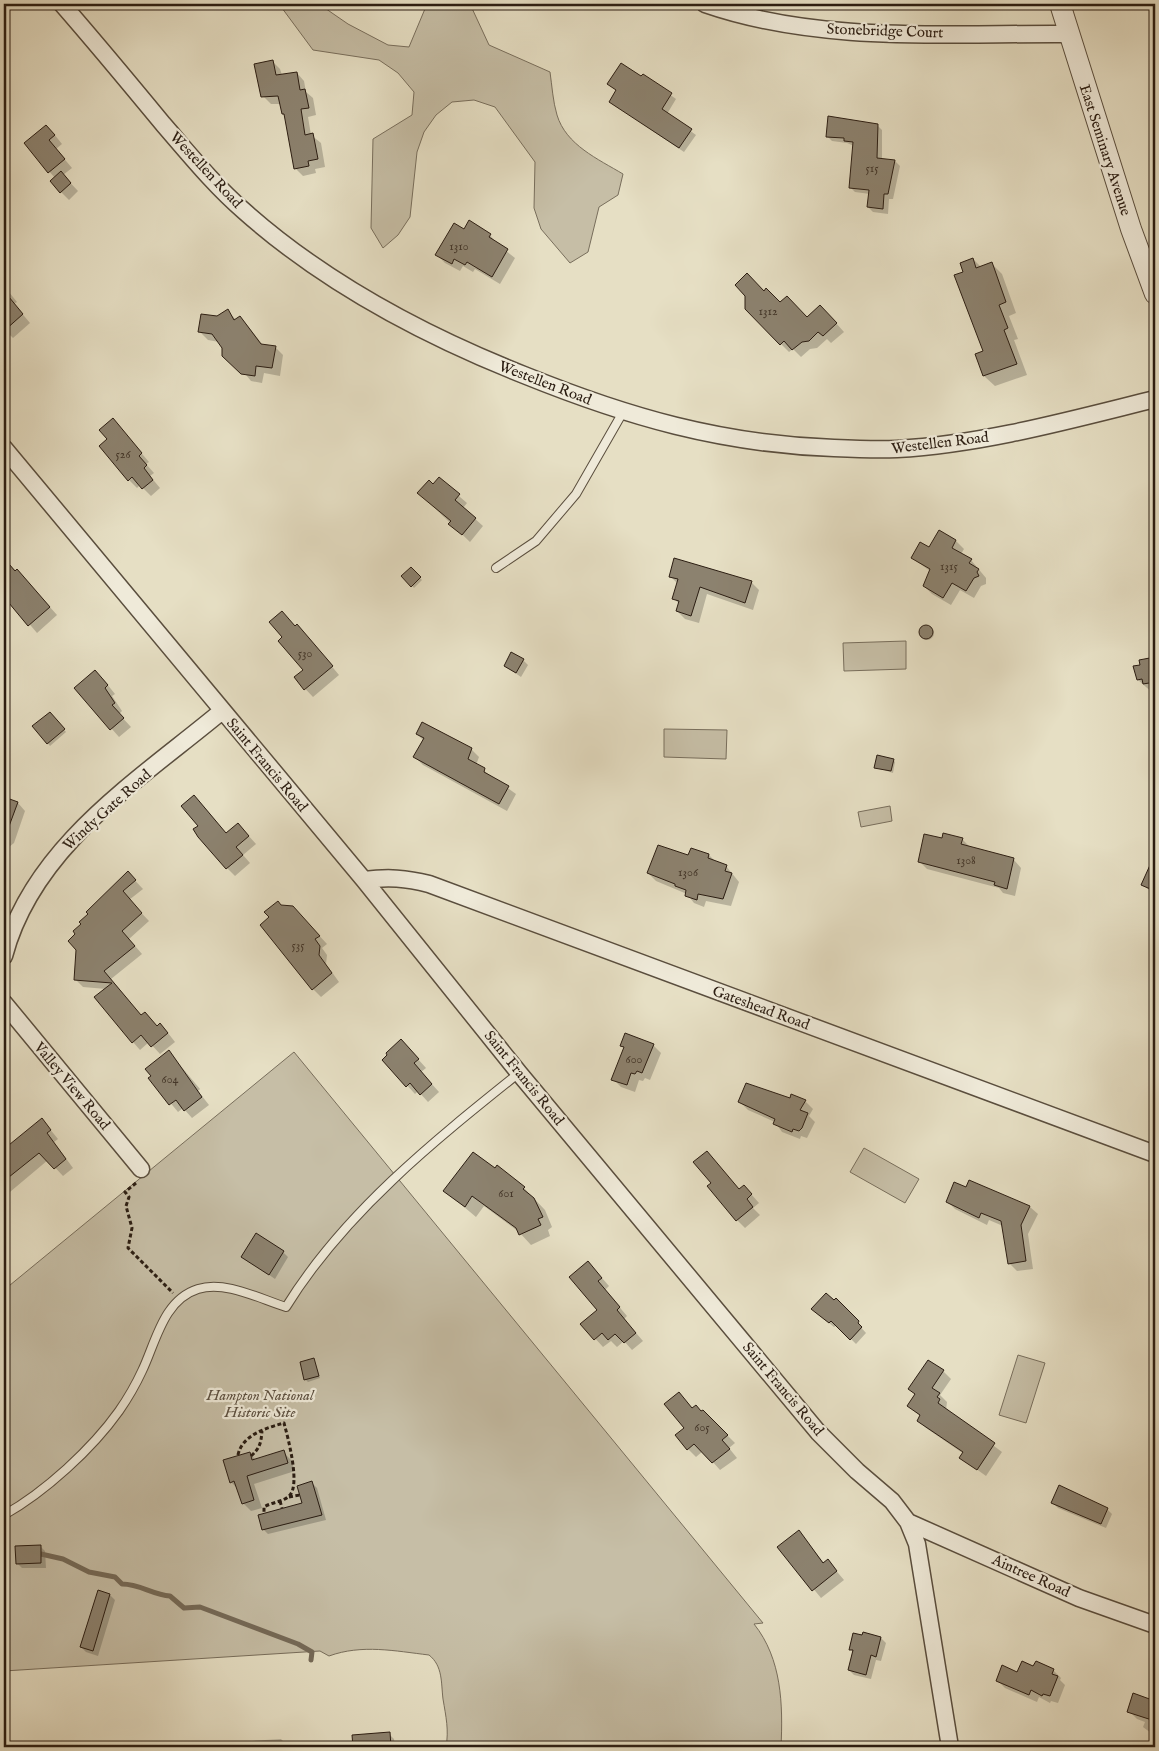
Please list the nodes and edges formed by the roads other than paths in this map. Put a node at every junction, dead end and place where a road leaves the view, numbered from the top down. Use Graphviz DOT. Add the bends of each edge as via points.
graph roads {
  1 [pos="62,4"];
  2 [pos="704,4"];
  3 [pos="1060,4"];
  4 [pos="1069,34"];
  5 [pos="1155,294"];
  6 [pos="1155,399"];
  7 [pos="623,412"];
  8 [pos="4,448"];
  9 [pos="496,568"];
  10 [pos="222,711"];
  11 [pos="364,880"];
  12 [pos="4,956"];
  13 [pos="4,1004"];
  14 [pos="519,1073"];
  15 [pos="1155,1154"];
  16 [pos="141,1169"];
  17 [pos="4,1515"];
  18 [pos="908,1522"];
  19 [pos="1155,1625"];
  20 [pos="950,1747"];
  1 -- 7 [label="street, Westellen Road" via="200,167 241,209 288,247 350,290 420,330 495,364"];
  2 -- 4 [label="street, Stonebridge Court" via="773,21 842,31"];
  3 -- 4 [label="street, East Seminary Avenue"];
  4 -- 5 [label="street, East Seminary Avenue" via="1131,230"];
  6 -- 7 [label="street, Westellen Road" via="992,437 894,449 786,446 729,438"];
  7 -- 9 [label="lane" via="576,494 536,541"];
  8 -- 10 [label="street, Saint Francis Road"];
  10 -- 11 [label="street, Saint Francis Road"];
  10 -- 12 [label="street, Windy Gate Road" via="66,843 24,906 8,939"];
  11 -- 14 [label="street, Saint Francis Road"];
  11 -- 15 [label="street, Gateshead Road" via="407,878 429,884"];
  13 -- 16 [label="street, Valley View Road"];
  14 -- 17 [label="lane" via="459,1121 380,1192 349,1224 286,1308 227,1288 210,1286 198,1289 172,1305 142,1372 120,1410 96,1440 46,1486"];
  14 -- 18 [label="street, Saint Francis Road" via="818,1432 857,1472 892,1501"];
  18 -- 19 [label="street, Aintree Road" via="1079,1598"];
  18 -- 20 [label="street, Saint Francis Road" via="917,1544"];
}
